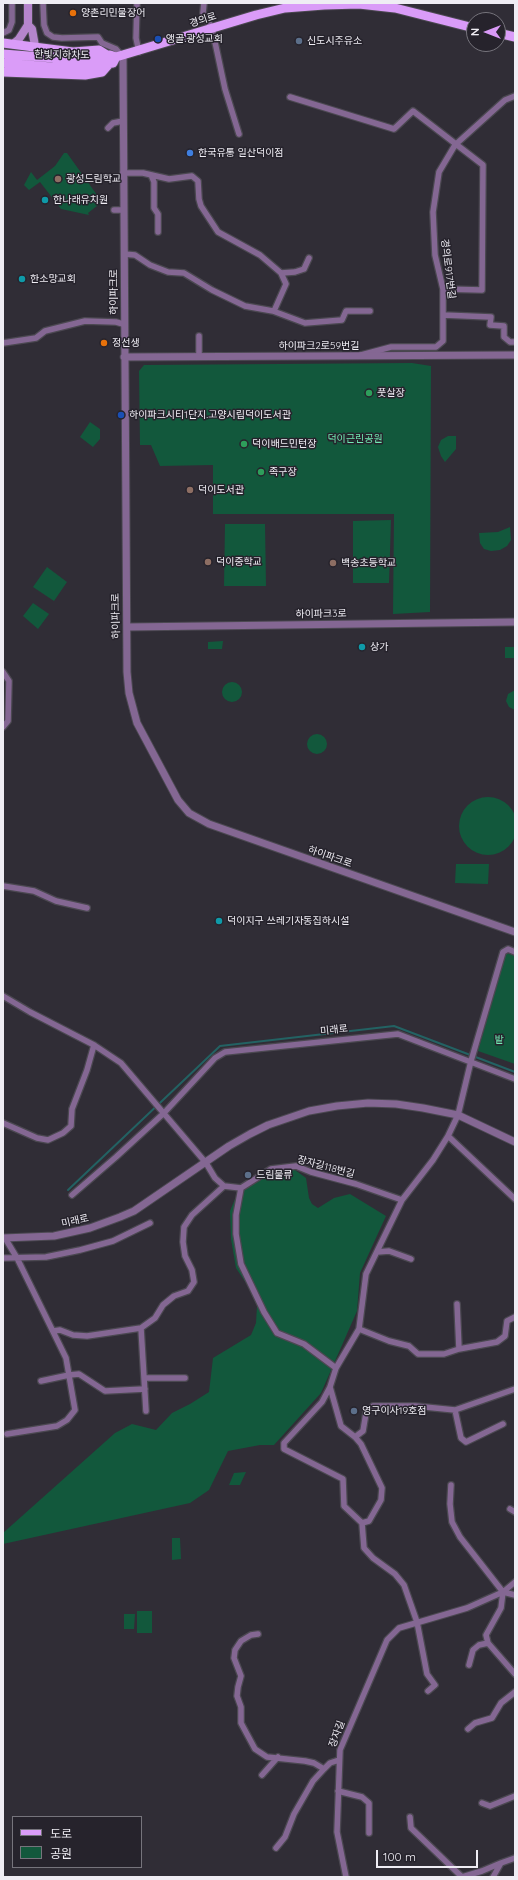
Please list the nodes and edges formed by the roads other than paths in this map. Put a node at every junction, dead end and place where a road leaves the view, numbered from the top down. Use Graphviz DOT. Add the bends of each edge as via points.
graph roads {
  1 [pos="12,3"];
  2 [pos="28,3"];
  3 [pos="43,3"];
  4 [pos="137,3"];
  5 [pos="198,3"];
  6 [pos="204,3"];
  7 [pos="348,3"];
  8 [pos="203,13"];
  9 [pos="28,24"];
  10 [pos="466,26"];
  11 [pos="212,28"];
  12 [pos="3,33"];
  13 [pos="3,43"];
  14 [pos="13,44"];
  15 [pos="36,46"];
  16 [pos="139,52"];
  17 [pos="3,54"];
  18 [pos="120,57"];
  19 [pos="108,60"];
  20 [pos="3,62"];
  21 [pos="3,72"];
  22 [pos="290,96"];
  23 [pos="515,96"];
  24 [pos="123,121"];
  25 [pos="108,128"];
  26 [pos="240,134"];
  27 [pos="455,145"];
  28 [pos="124,173"];
  29 [pos="151,175"];
  30 [pos="114,210"];
  31 [pos="124,210"];
  32 [pos="158,232"];
  33 [pos="124,254"];
  34 [pos="309,258"];
  35 [pos="281,273"];
  36 [pos="443,289"];
  37 [pos="370,311"];
  38 [pos="274,312"];
  39 [pos="443,315"];
  40 [pos="124,324"];
  41 [pos="199,336"];
  42 [pos="515,342"];
  43 [pos="3,343"];
  44 [pos="515,355"];
  45 [pos="358,356"];
  46 [pos="124,357"];
  47 [pos="199,357"];
  48 [pos="515,622"];
  49 [pos="127,627"];
  50 [pos="3,672"];
  51 [pos="3,727"];
  52 [pos="3,886"];
  53 [pos="87,908"];
  54 [pos="515,932"];
  55 [pos="515,952"];
  56 [pos="3,996"];
  57 [pos="94,1045"];
  58 [pos="471,1060"];
  59 [pos="515,1079"];
  60 [pos="162,1110"];
  61 [pos="458,1115"];
  62 [pos="3,1123"];
  63 [pos="448,1136"];
  64 [pos="515,1142"];
  65 [pos="206,1162"];
  66 [pos="224,1186"];
  67 [pos="241,1188"];
  68 [pos="72,1195"];
  69 [pos="515,1199"];
  70 [pos="402,1200"];
  71 [pos="150,1223"];
  72 [pos="4,1238"];
  73 [pos="377,1252"];
  74 [pos="3,1258"];
  75 [pos="17,1258"];
  76 [pos="411,1259"];
  77 [pos="457,1304"];
  78 [pos="515,1317"];
  79 [pos="141,1328"];
  80 [pos="359,1329"];
  81 [pos="53,1331"];
  82 [pos="459,1349"];
  83 [pos="336,1368"];
  84 [pos="69,1375"];
  85 [pos="144,1378"];
  86 [pos="185,1378"];
  87 [pos="41,1381"];
  88 [pos="330,1387"];
  89 [pos="145,1389"];
  90 [pos="515,1389"];
  91 [pos="455,1410"];
  92 [pos="146,1411"];
  93 [pos="503,1424"];
  94 [pos="7,1434"];
  95 [pos="355,1437"];
  96 [pos="451,1485"];
  97 [pos="362,1523"];
  98 [pos="515,1582"];
  99 [pos="503,1592"];
  100 [pos="515,1594"];
  101 [pos="417,1622"];
  102 [pos="258,1634"];
  103 [pos="488,1643"];
  104 [pos="469,1665"];
  105 [pos="515,1674"];
  106 [pos="428,1692"];
  107 [pos="515,1692"];
  108 [pos="468,1729"];
  109 [pos="278,1757"];
  110 [pos="339,1760"];
  111 [pos="324,1769"];
  112 [pos="262,1776"];
  113 [pos="338,1791"];
  114 [pos="515,1796"];
  115 [pos="482,1803"];
  116 [pos="410,1817"];
  117 [pos="369,1833"];
  118 [pos="276,1848"];
  119 [pos="515,1858"];
  120 [pos="502,1863"];
  121 [pos="346,1877"];
  122 [pos="462,1877"];
  123 [pos="493,1877"];
  1 -- 12 [label="street" via="12,22 9,30"];
  2 -- 9 [label="main road"];
  3 -- 18 [label="street" via="47,33 62,38 98,37 102,43 116,49"];
  4 -- 16 [label="street" via="136,38"];
  5 -- 8 [label="street"];
  6 -- 8 [label="street"];
  7 -- 10 [label="main road, 경의로" via="395,8"];
  7 -- 11 [label="main road, 경의로" via="285,8"];
  8 -- 11 [label="street"];
  9 -- 14 [label="main road"];
  9 -- 15 [label="main road" via="32,29"];
  11 -- 16 [label="main road, 경의로"];
  11 -- 26 [label="street" via="226,89"];
  13 -- 14 [label="main road, 경의로"];
  14 -- 15 [label="main road, 경의로"];
  15 -- 19 [label="main road, 경의로" via="73,52 99,50"];
  16 -- 18 [label="main road, 경의로"];
  17 -- 19 [label="main road, 경의로"];
  18 -- 19 [label="main road, 경의로" via="110,55"];
  18 -- 24 [label="street, 하이파크로"];
  19 -- 20 [label="main road, 한빛지하차도" via="84,67 51,67"];
  19 -- 21 [label="main road" via="102,72 85,75"];
  22 -- 27 [label="street" via="394,129 413,111"];
  23 -- 27 [label="street, 경의로917번길" via="505,100"];
  24 -- 25 [label="street" via="113,123"];
  24 -- 28 [label="street, 하이파크로"];
  27 -- 36 [label="street, 경의로917번길" via="439,172 433,212 435,255"];
  27 -- 36 [label="street" via="483,165 482,290"];
  28 -- 29 [label="street"];
  28 -- 31 [label="street, 하이파크로"];
  29 -- 32 [label="street" via="154,182 154,208 158,214"];
  29 -- 35 [label="street" via="169,178 192,176 198,181 201,206 218,232 260,255"];
  30 -- 31 [label="street"];
  31 -- 33 [label="street, 하이파크로"];
  33 -- 38 [label="street" via="135,255 150,265 168,272 184,273 245,306"];
  33 -- 40 [label="street, 하이파크로"];
  34 -- 35 [label="street" via="304,269"];
  35 -- 38 [label="street" via="286,284"];
  36 -- 39 [label="street, 경의로917번길"];
  37 -- 38 [label="street" via="346,311 342,320 305,323"];
  39 -- 42 [label="street" via="491,317 490,326 504,326 504,337 510,342"];
  39 -- 45 [label="street, 경의로917번길" via="443,341 436,347 391,347"];
  40 -- 43 [label="street" via="85,321 45,331 36,338"];
  40 -- 46 [label="street, 하이파크로"];
  41 -- 47 [label="street"];
  44 -- 45 [label="street, 하이파크2로59번길"];
  45 -- 47 [label="street, 하이파크2로59번길"];
  46 -- 47 [label="street, 하이파크2로59번길"];
  46 -- 49 [label="street, 하이파크로"];
  48 -- 49 [label="street, 하이파크3로"];
  49 -- 54 [label="street, 하이파크로" via="127,672 134,714 171,788 189,813 250,840"];
  50 -- 51 [label="street" via="8,682 8,721"];
  52 -- 53 [label="street" via="34,891 56,901"];
  55 -- 58 [label="street" via="508,949 503,952"];
  56 -- 57 [label="street"];
  57 -- 60 [label="street" via="121,1063"];
  57 -- 62 [label="street" via="88,1070 72,1109 71,1126 63,1133 48,1140 37,1138"];
  58 -- 59 [label="street, 미래로"];
  58 -- 60 [label="street, 미래로" via="398,1034 226,1052 215,1058"];
  58 -- 61 [label="street"];
  60 -- 65 [label="street"];
  60 -- 68 [label="street, 미래로" via="116,1157"];
  61 -- 63 [label="street"];
  61 -- 64 [label="street, 미래로"];
  61 -- 65 [label="street, 미래로" via="396,1104 368,1103 330,1107 309,1111 268,1125"];
  63 -- 69 [label="street"];
  63 -- 70 [label="street"];
  65 -- 66 [label="street" via="215,1178"];
  65 -- 72 [label="street, 미래로" via="134,1211 106,1223 54,1236"];
  66 -- 67 [label="street"];
  66 -- 79 [label="street" via="192,1215 184,1227 185,1256 192,1270 194,1282 188,1291 174,1296 163,1305 155,1318"];
  67 -- 70 [label="street, 장자길118번길" via="271,1169 296,1166"];
  67 -- 83 [label="street" via="236,1215 236,1234 241,1264 264,1312 277,1333 304,1344"];
  70 -- 73 [label="street"];
  71 -- 75 [label="street" via="113,1241 80,1250 46,1257"];
  72 -- 75 [label="street"];
  73 -- 76 [label="street" via="389,1251"];
  73 -- 80 [label="street" via="366,1274"];
  74 -- 75 [label="street"];
  75 -- 81 [label="street"];
  77 -- 82 [label="street"];
  78 -- 82 [label="street" via="507,1321 505,1336 497,1342"];
  79 -- 81 [label="street" via="87,1336 73,1335 60,1330"];
  79 -- 85 [label="street"];
  80 -- 82 [label="street" via="409,1346 418,1354 444,1354"];
  80 -- 83 [label="street"];
  81 -- 84 [label="street" via="66,1358"];
  83 -- 88 [label="street"];
  84 -- 87 [label="street"];
  84 -- 89 [label="street" via="79,1374 105,1390"];
  84 -- 94 [label="street" via="75,1410 67,1420 57,1426"];
  85 -- 86 [label="street"];
  85 -- 89 [label="street"];
  88 -- 95 [label="street" via="341,1426"];
  88 -- 97 [label="street" via="322,1402 284,1443 284,1449 343,1479 344,1506"];
  89 -- 92 [label="street"];
  90 -- 91 [label="street"];
  91 -- 93 [label="street" via="461,1438 466,1442"];
  91 -- 95 [label="street" via="415,1406 373,1406 366,1413 363,1431"];
  95 -- 97 [label="street" via="361,1444 382,1488 381,1500 370,1521"];
  96 -- 99 [label="street" via="452,1522 460,1537"];
  97 -- 101 [label="street" via="364,1548 404,1585"];
  98 -- 99 [label="street, 장자길"];
  99 -- 100 [label="street"];
  99 -- 101 [label="street, 장자길" via="467,1608"];
  99 -- 103 [label="street" via="501,1608 486,1635"];
  101 -- 106 [label="street" via="427,1674 435,1685"];
  101 -- 110 [label="street, 장자길" via="399,1628 387,1640 340,1750"];
  102 -- 109 [label="street" via="250,1635 241,1641 235,1650 234,1658 241,1676 237,1696 241,1707 241,1723 255,1749 267,1757"];
  103 -- 104 [label="street" via="473,1650"];
  103 -- 105 [label="street"];
  107 -- 108 [label="street" via="501,1703 492,1718 475,1723"];
  109 -- 111 [label="street" via="314,1763"];
  109 -- 112 [label="street"];
  110 -- 111 [label="street" via="330,1763"];
  110 -- 113 [label="street, 장자길"];
  111 -- 118 [label="street" via="313,1781 294,1814 285,1837"];
  113 -- 117 [label="street" via="362,1797 369,1803"];
  113 -- 121 [label="street, 장자길" via="337,1832"];
  114 -- 115 [label="street" via="490,1806"];
  116 -- 122 [label="street" via="411,1828"];
  119 -- 120 [label="street"];
  120 -- 122 [label="street"];
  120 -- 123 [label="street"];
}
